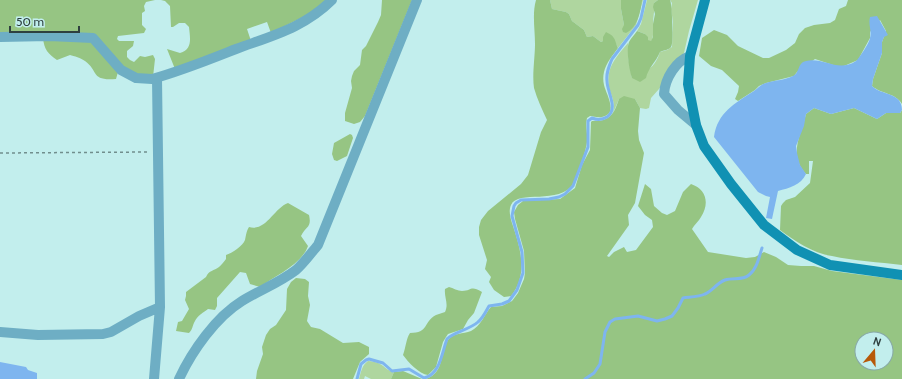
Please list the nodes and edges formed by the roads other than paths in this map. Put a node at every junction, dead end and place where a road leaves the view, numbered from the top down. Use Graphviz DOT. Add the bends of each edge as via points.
graph roads {
  1 [pos="332,0"];
  2 [pos="417,0"];
  3 [pos="705,0"];
  4 [pos="0,38"];
  5 [pos="690,56"];
  6 [pos="157,78"];
  7 [pos="696,125"];
  8 [pos="902,274"];
  9 [pos="160,307"];
  10 [pos="0,332"];
  11 [pos="154,379"];
  12 [pos="179,379"];
  1 -- 6 [label="street" via="311,19 289,30"];
  2 -- 12 [label="street" via="318,245 296,270 242,301 214,326 201,342"];
  3 -- 5 [label="main road"];
  4 -- 6 [label="street" via="93,38 126,74 141,79"];
  5 -- 7 [label="main road" via="688,84"];
  5 -- 7 [label="street" via="680,61 673,70 664,88 664,94"];
  6 -- 9 [label="street"];
  7 -- 8 [label="main road" via="704,146 764,226 797,250 830,265"];
  9 -- 10 [label="street" via="103,334 38,335"];
  9 -- 11 [label="street"];
}
